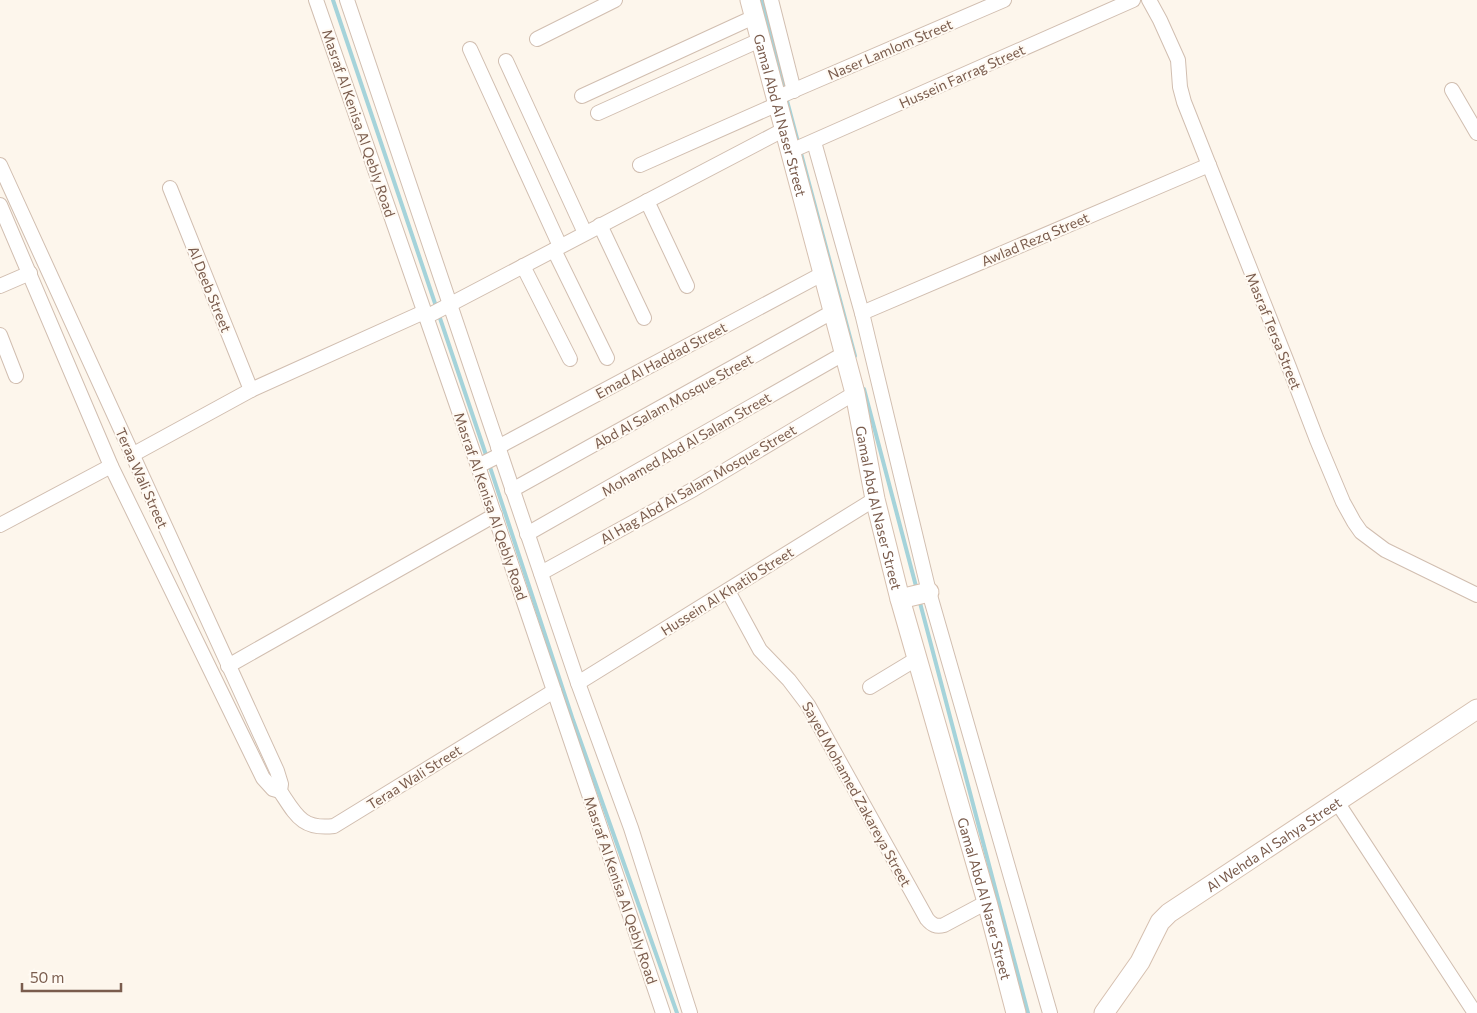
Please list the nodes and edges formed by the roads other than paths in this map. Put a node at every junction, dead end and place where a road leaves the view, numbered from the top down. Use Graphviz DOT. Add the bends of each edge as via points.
graph roads {
  1 [pos="316,0"];
  2 [pos="347,0"];
  3 [pos="615,0"];
  4 [pos="770,0"];
  5 [pos="1004,0"];
  6 [pos="1133,0"];
  7 [pos="1152,1"];
  8 [pos="752,9"];
  9 [pos="537,39"];
  10 [pos="760,40"];
  11 [pos="470,49"];
  12 [pos="506,61"];
  13 [pos="1452,90"];
  14 [pos="582,96"];
  15 [pos="784,97"];
  16 [pos="598,113"];
  17 [pos="785,129"];
  18 [pos="1477,133"];
  19 [pos="801,147"];
  20 [pos="0,165"];
  21 [pos="640,165"];
  22 [pos="1209,166"];
  23 [pos="170,188"];
  24 [pos="647,201"];
  25 [pos="0,205"];
  26 [pos="4,225"];
  27 [pos="600,226"];
  28 [pos="585,233"];
  29 [pos="557,248"];
  30 [pos="523,266"];
  31 [pos="30,273"];
  32 [pos="824,273"];
  33 [pos="0,286"];
  34 [pos="687,286"];
  35 [pos="449,304"];
  36 [pos="834,311"];
  37 [pos="862,313"];
  38 [pos="425,315"];
  39 [pos="644,318"];
  40 [pos="0,335"];
  41 [pos="845,353"];
  42 [pos="608,358"];
  43 [pos="570,360"];
  44 [pos="16,376"];
  45 [pos="251,390"];
  46 [pos="855,393"];
  47 [pos="106,398"];
  48 [pos="87,408"];
  49 [pos="499,451"];
  50 [pos="132,455"];
  51 [pos="111,466"];
  52 [pos="478,466"];
  53 [pos="512,490"];
  54 [pos="875,499"];
  55 [pos="495,516"];
  56 [pos="0,525"];
  57 [pos="527,534"];
  58 [pos="540,573"];
  59 [pos="728,591"];
  60 [pos="927,592"];
  61 [pos="1477,595"];
  62 [pos="903,598"];
  63 [pos="918,658"];
  64 [pos="228,666"];
  65 [pos="578,683"];
  66 [pos="870,687"];
  67 [pos="554,691"];
  68 [pos="1477,709"];
  69 [pos="280,791"];
  70 [pos="1337,802"];
  71 [pos="987,902"];
  72 [pos="663,1013"];
  73 [pos="690,1013"];
  74 [pos="1016,1013"];
  75 [pos="1050,1013"];
  76 [pos="1104,1013"];
  77 [pos="1475,1013"];
  1 -- 38 [label="street, Masraf Al Kenisa Al Qebly Road"];
  2 -- 35 [label="street, Masraf Al Kenisa Al Qebly Road"];
  3 -- 9 [label="street"];
  4 -- 15 [label="street, Gamal Abd Al Naser Street"];
  5 -- 15 [label="street, Naser Lamlom Street"];
  6 -- 19 [label="street, Hussein Farrag Street"];
  7 -- 22 [label="street, Masraf Tersa Street" via="1178,60 1180,87"];
  8 -- 10 [label="street, Gamal Abd Al Naser Street"];
  8 -- 14 [label="street"];
  10 -- 15 [label="street, Gamal Abd Al Naser Street"];
  10 -- 16 [label="street"];
  11 -- 29 [label="street"];
  12 -- 28 [label="street"];
  13 -- 18 [label="street"];
  15 -- 17 [label="street, Gamal Abd Al Naser Street"];
  15 -- 21 [label="street, Naser Lamlom Street"];
  17 -- 19 [label="street, Gamal Abd Al Naser Street"];
  17 -- 24 [label="street"];
  19 -- 32 [label="street, Gamal Abd Al Naser Street"];
  19 -- 37 [label="street, Gamal Abd Al Naser Street"];
  20 -- 47 [label="street, Teraa Wali Street"];
  22 -- 37 [label="street, Awlad Rezq Street"];
  22 -- 61 [label="street, Masraf Tersa Street" via="1316,440 1354,522 1361,532 1386,550"];
  23 -- 45 [label="street, Al Deeb Street"];
  24 -- 27 [label="street"];
  24 -- 34 [label="street"];
  25 -- 26 [label="street, Teraa Wali Street"];
  26 -- 31 [label="street, Teraa Wali Street"];
  27 -- 28 [label="street"];
  27 -- 39 [label="street"];
  28 -- 29 [label="street"];
  29 -- 30 [label="street"];
  29 -- 42 [label="street"];
  30 -- 35 [label="street"];
  30 -- 43 [label="street"];
  31 -- 33 [label="street"];
  31 -- 48 [label="street, Teraa Wali Street"];
  32 -- 36 [label="street, Gamal Abd Al Naser Street"];
  32 -- 49 [label="street, Emad Al Haddad Street"];
  35 -- 38 [label="street"];
  35 -- 49 [label="street, Masraf Al Kenisa Al Qebly Road"];
  36 -- 41 [label="street, Gamal Abd Al Naser Street"];
  36 -- 53 [label="street, Abd Al Salam Mosque Street"];
  37 -- 60 [label="street, Gamal Abd Al Naser Street"];
  38 -- 45 [label="street"];
  38 -- 52 [label="street, Masraf Al Kenisa Al Qebly Road"];
  40 -- 44 [label="street"];
  41 -- 46 [label="street, Gamal Abd Al Naser Street"];
  41 -- 57 [label="street, Mohamed Abd Al Salam Street"];
  45 -- 50 [label="street"];
  46 -- 54 [label="street, Gamal Abd Al Naser Street"];
  46 -- 58 [label="street, Al Hag Abd Al Salam Mosque Street" via="694,489"];
  47 -- 48 [label="street"];
  47 -- 50 [label="street, Teraa Wali Street"];
  48 -- 51 [label="street, Teraa Wali Street"];
  49 -- 52 [label="street, Emad Al Haddad Street"];
  49 -- 53 [label="street, Masraf Al Kenisa Al Qebly Road"];
  50 -- 64 [label="street, Teraa Wali Street"];
  51 -- 56 [label="street"];
  51 -- 69 [label="street, Teraa Wali Street" via="263,778 273,789"];
  52 -- 55 [label="street, Masraf Al Kenisa Al Qebly Road"];
  53 -- 57 [label="street, Masraf Al Kenisa Al Qebly Road"];
  54 -- 59 [label="street, Hussein Al Khatib Street"];
  54 -- 62 [label="street, Gamal Abd Al Naser Street"];
  55 -- 64 [label="street"];
  55 -- 67 [label="street, Masraf Al Kenisa Al Qebly Road"];
  57 -- 58 [label="street, Masraf Al Kenisa Al Qebly Road"];
  58 -- 65 [label="street, Masraf Al Kenisa Al Qebly Road"];
  59 -- 65 [label="street, Hussein Al Khatib Street"];
  59 -- 71 [label="street, Sayed Mohamed Zakareya Street" via="760,650 808,705 931,924 944,926"];
  60 -- 62 [label="street"];
  60 -- 75 [label="street, Gamal Abd Al Naser Street"];
  62 -- 63 [label="street, Gamal Abd Al Naser Street"];
  63 -- 66 [label="street"];
  63 -- 71 [label="street, Gamal Abd Al Naser Street"];
  64 -- 69 [label="street, Teraa Wali Street" via="278,771"];
  65 -- 73 [label="street, Masraf Al Kenisa Al Qebly Road" via="630,828"];
  67 -- 69 [label="street, Teraa Wali Street" via="334,826 320,828 306,824"];
  67 -- 72 [label="street, Masraf Al Kenisa Al Qebly Road"];
  68 -- 70 [label="street, Al Wehda Al Sahya Street"];
  70 -- 76 [label="street, Al Wehda Al Sahya Street" via="1163,918 1140,962"];
  70 -- 77 [label="street"];
  71 -- 74 [label="street, Gamal Abd Al Naser Street"];
}
